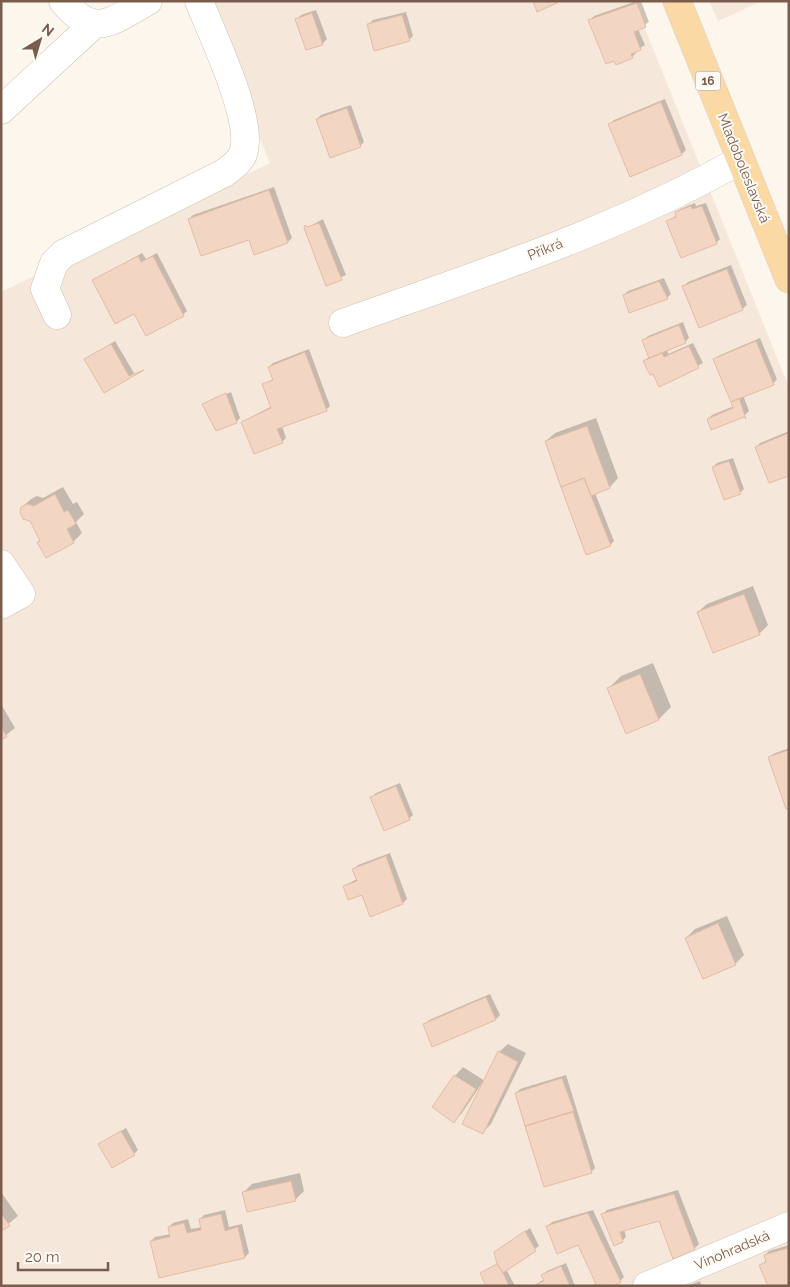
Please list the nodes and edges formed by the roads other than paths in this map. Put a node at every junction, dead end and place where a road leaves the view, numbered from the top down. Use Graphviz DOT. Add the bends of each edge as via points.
graph roads {
  1 [pos="63,1"];
  2 [pos="148,1"];
  3 [pos="199,1"];
  4 [pos="677,1"];
  5 [pos="93,25"];
  6 [pos="2,108"];
  7 [pos="740,160"];
  8 [pos="789,279"];
  9 [pos="56,315"];
  10 [pos="343,323"];
  11 [pos="1,564"];
  12 [pos="1,605"];
  13 [pos="789,1226"];
  14 [pos="647,1286"];
  1 -- 5 [label="street" via="80,19"];
  2 -- 5 [label="street" via="107,23"];
  3 -- 9 [label="street" via="241,108 246,138 242,155 224,174 63,254 54,263 45,289"];
  4 -- 7 [label="main road, Mladoboleslavská / 16"];
  5 -- 6 [label="street"];
  7 -- 8 [label="main road, Mladoboleslavská / 16"];
  7 -- 10 [label="street, Příkrá" via="712,177 621,219"];
  11 -- 12 [label="street" via="21,594"];
  13 -- 14 [label="street, Vinohradská"];
}
